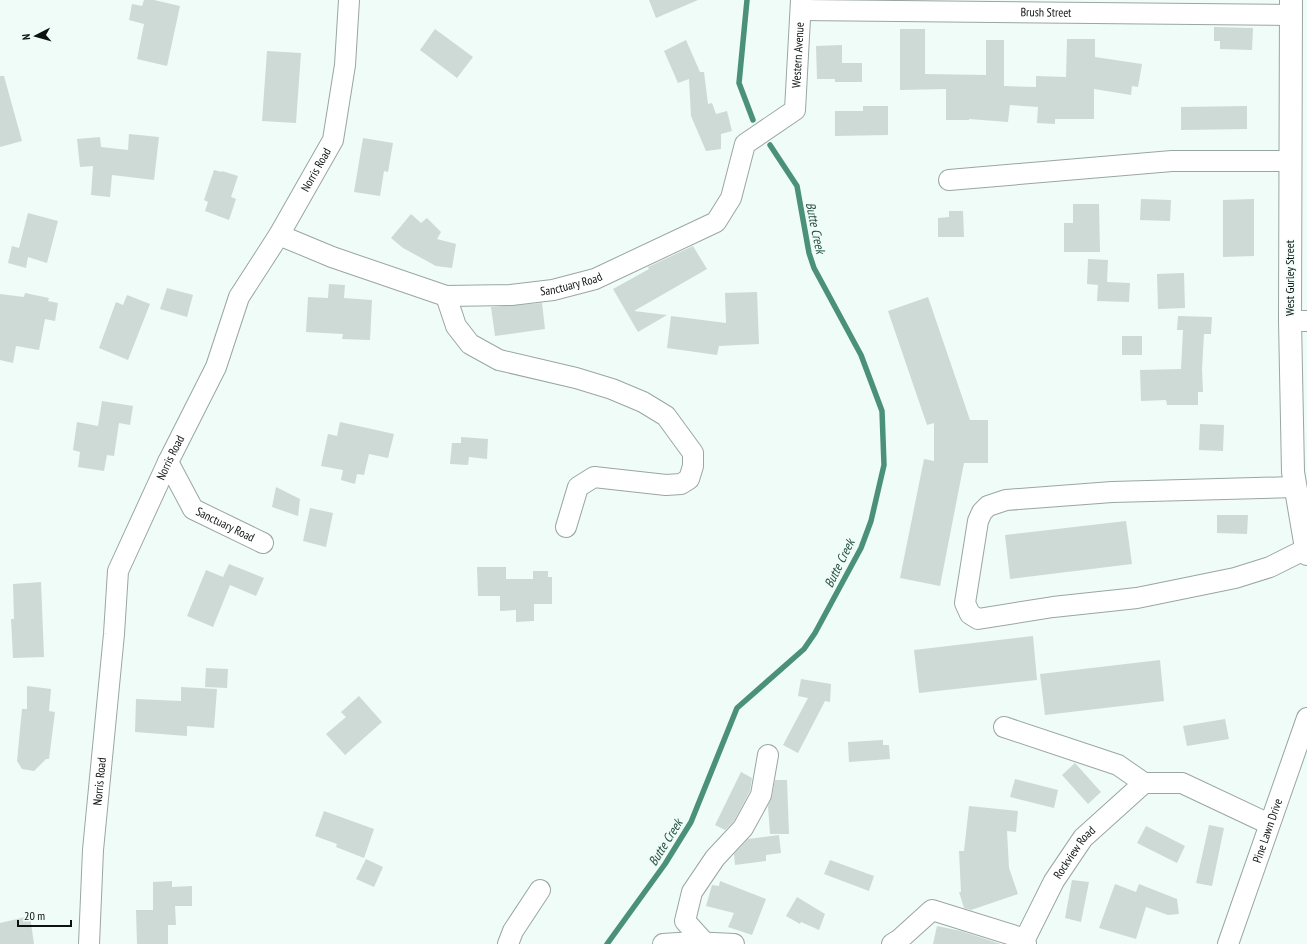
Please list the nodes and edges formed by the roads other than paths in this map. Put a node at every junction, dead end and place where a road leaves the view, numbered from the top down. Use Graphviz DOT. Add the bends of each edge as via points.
graph roads {
  1 [pos="349,0"];
  2 [pos="801,5"];
  3 [pos="1291,8"];
  4 [pos="795,110"];
  5 [pos="1291,161"];
  6 [pos="949,180"];
  7 [pos="279,236"];
  8 [pos="446,296"];
  9 [pos="1298,321"];
  10 [pos="168,462"];
  11 [pos="1295,487"];
  12 [pos="566,527"];
  13 [pos="262,543"];
  14 [pos="1306,551"];
  15 [pos="1307,718"];
  16 [pos="1004,727"];
  17 [pos="768,755"];
  18 [pos="1144,783"];
  19 [pos="1269,824"];
  20 [pos="540,890"];
  21 [pos="1026,941"];
  22 [pos="704,942"];
  23 [pos="89,944"];
  24 [pos="508,944"];
  25 [pos="663,944"];
  26 [pos="734,944"];
  27 [pos="892,944"];
  28 [pos="1228,944"];
  1 -- 7 [label="street, Norris Road" via="345,65 333,140"];
  2 -- 3 [label="street, Brush Street"];
  2 -- 4 [label="street, Western Avenue"];
  3 -- 5 [label="main road, West Gurley Street"];
  4 -- 8 [label="street, Sanctuary Road" via="746,144 731,198 716,222 595,279 539,291 504,295"];
  5 -- 6 [label="street" via="1172,161"];
  5 -- 9 [label="main road, West Gurley Street"];
  7 -- 8 [label="street, Sanctuary Road"];
  7 -- 10 [label="street, Norris Road" via="239,297 216,366"];
  8 -- 12 [label="street" via="456,326 470,344 499,360 576,378 643,402 666,416 692,453 693,466 688,479 681,484 666,485 594,477 578,487"];
  9 -- 11 [label="main road, West Gurley Street" via="1293,472"];
  10 -- 13 [label="street, Sanctuary Road" via="193,509"];
  10 -- 23 [label="street, Norris Road" via="118,571 93,850"];
  11 -- 14 [label="main road, West Gurley Street"];
  11 -- 14 [label="street" via="1112,492 1006,500 988,506 978,521 965,603 970,614 978,619 1137,598 1235,578 1270,567"];
  15 -- 19 [label="street, Pine Lawn Drive"];
  16 -- 18 [label="street" via="1118,765"];
  17 -- 22 [label="street" via="761,795 743,828 715,858 692,892 685,921"];
  18 -- 19 [label="street" via="1182,783"];
  18 -- 21 [label="street, Rockview Road" via="1083,838 1054,880"];
  19 -- 28 [label="street, Pine Lawn Drive"];
  20 -- 24 [label="street" via="513,931"];
  21 -- 27 [label="street, Rockview Road" via="932,910"];
  22 -- 25 [label="street"];
  22 -- 26 [label="street"];
}
